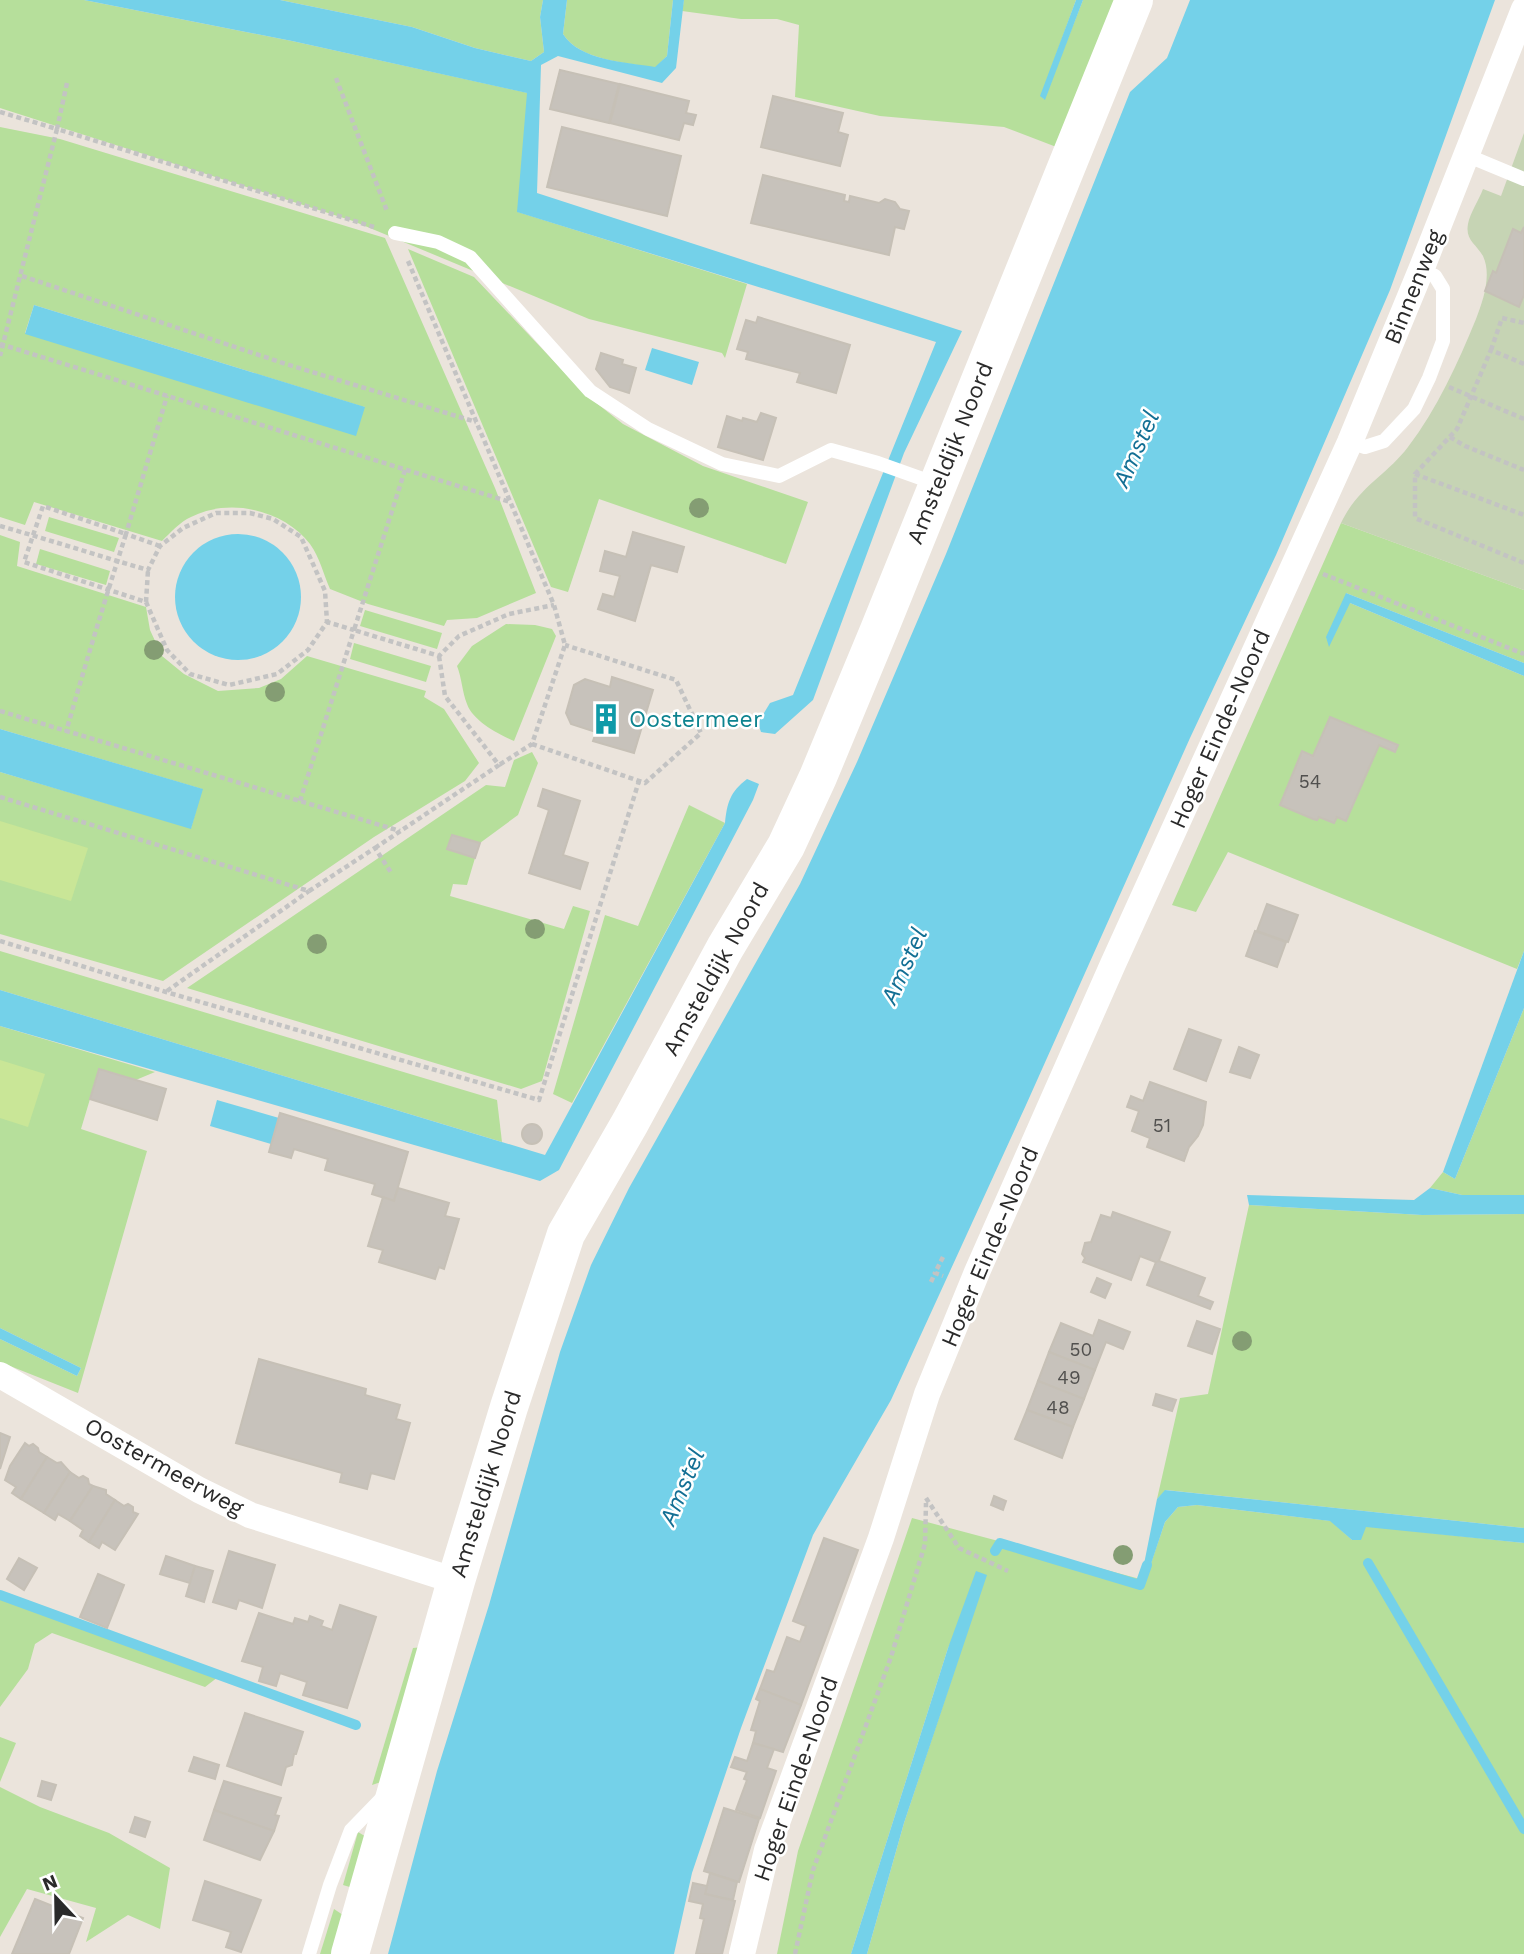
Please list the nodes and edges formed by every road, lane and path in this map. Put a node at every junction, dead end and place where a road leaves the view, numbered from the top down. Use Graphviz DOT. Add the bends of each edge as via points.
graph roads {
  1 [pos="1134,0"];
  2 [pos="1524,9"];
  3 [pos="336,78"];
  4 [pos="67,83"];
  5 [pos="0,112"];
  6 [pos="57,129"];
  7 [pos="1466,155"];
  8 [pos="1524,179"];
  9 [pos="395,233"];
  10 [pos="1422,270"];
  11 [pos="22,276"];
  12 [pos="1524,323"];
  13 [pos="2,345"];
  14 [pos="1491,350"];
  15 [pos="0,356"];
  16 [pos="1524,364"];
  17 [pos="1429,378"];
  18 [pos="167,396"];
  19 [pos="1472,397"];
  20 [pos="1524,419"];
  21 [pos="477,422"];
  22 [pos="1450,437"];
  23 [pos="1350,442"];
  24 [pos="405,470"];
  25 [pos="1524,470"];
  26 [pos="1415,474"];
  27 [pos="920,478"];
  28 [pos="510,502"];
  29 [pos="1524,515"];
  30 [pos="0,526"];
  31 [pos="126,534"];
  32 [pos="32,535"];
  33 [pos="160,546"];
  34 [pos="117,561"];
  35 [pos="1297,562"];
  36 [pos="1524,563"];
  37 [pos="148,570"];
  38 [pos="107,589"];
  39 [pos="146,602"];
  40 [pos="554,605"];
  41 [pos="327,621"];
  42 [pos="354,630"];
  43 [pos="565,645"];
  44 [pos="1524,654"];
  45 [pos="439,656"];
  46 [pos="0,711"];
  47 [pos="66,732"];
  48 [pos="532,744"];
  49 [pos="499,765"];
  50 [pos="639,781"];
  51 [pos="0,797"];
  52 [pos="300,802"];
  53 [pos="400,831"];
  54 [pos="375,848"];
  55 [pos="392,874"];
  56 [pos="309,891"];
  57 [pos="0,940"];
  58 [pos="166,992"];
  59 [pos="943,1257"];
  60 [pos="935,1273"];
  61 [pos="950,1279"];
  62 [pos="931,1282"];
  63 [pos="0,1375"];
  64 [pos="926,1499"];
  65 [pos="456,1581"];
  66 [pos="399,1780"];
  67 [pos="309,1954"];
  68 [pos="350,1954"];
  69 [pos="742,1954"];
  70 [pos="795,1954"];
  1 -- 27 [label="street, Amsteldijk Noord"];
  2 -- 7 [label="street, Binnenweg"];
  3 -- 9 [label="path"];
  4 -- 6 [label="path"];
  5 -- 6 [label="path"];
  6 -- 9 [label="path"];
  6 -- 11 [label="path"];
  7 -- 8 [label="lane"];
  7 -- 10 [label="street, Binnenweg"];
  9 -- 21 [label="path"];
  9 -- 27 [label="lane" via="438,242 470,257 590,391 648,429 722,464 779,476 831,450"];
  10 -- 17 [label="lane" via="1435,276 1443,289 1443,341"];
  10 -- 23 [label="street, Binnenweg"];
  11 -- 13 [label="path"];
  11 -- 21 [label="path"];
  12 -- 14 [label="path" via="1502,318"];
  13 -- 15 [label="path"];
  13 -- 18 [label="path"];
  14 -- 16 [label="path"];
  14 -- 19 [label="path"];
  17 -- 19 [label="path"];
  17 -- 23 [label="lane" via="1413,409 1384,441 1365,447"];
  18 -- 24 [label="path"];
  18 -- 31 [label="path"];
  19 -- 20 [label="path"];
  19 -- 22 [label="path"];
  21 -- 28 [label="path"];
  22 -- 25 [label="path"];
  22 -- 26 [label="path"];
  23 -- 35 [label="street, Binnenweg"];
  24 -- 28 [label="path"];
  24 -- 42 [label="path"];
  26 -- 29 [label="path"];
  26 -- 36 [label="path" via="1415,519"];
  27 -- 65 [label="street, Amsteldijk Noord" via="818,777 786,846 566,1234"];
  28 -- 40 [label="path"];
  30 -- 32 [label="path"];
  31 -- 32 [label="path" via="43,506"];
  31 -- 33 [label="path"];
  31 -- 34 [label="path"];
  32 -- 34 [label="path"];
  32 -- 38 [label="path" via="24,562"];
  33 -- 37 [label="path"];
  33 -- 41 [label="path" via="183,528 216,513 250,513 273,519 301,537 325,590"];
  34 -- 37 [label="path"];
  34 -- 38 [label="path"];
  35 -- 44 [label="path"];
  35 -- 69 [label="street, Hoger Einde-Noord" via="1113,964 927,1394 881,1538 767,1850"];
  37 -- 39 [label="path"];
  38 -- 39 [label="path"];
  38 -- 47 [label="path"];
  39 -- 41 [label="path" via="167,650 190,674 229,685 277,674 308,650"];
  40 -- 43 [label="path"];
  40 -- 45 [label="path" via="509,614 459,636"];
  41 -- 42 [label="path"];
  42 -- 45 [label="path"];
  42 -- 52 [label="path"];
  43 -- 48 [label="path"];
  43 -- 50 [label="path" via="676,680 701,733 645,783"];
  45 -- 49 [label="path" via="445,696"];
  46 -- 47 [label="path"];
  47 -- 52 [label="path"];
  48 -- 49 [label="path"];
  48 -- 50 [label="path"];
  49 -- 53 [label="path"];
  50 -- 58 [label="path" via="539,1100"];
  51 -- 56 [label="path"];
  52 -- 53 [label="path"];
  53 -- 54 [label="path"];
  54 -- 55 [label="path"];
  54 -- 56 [label="path"];
  56 -- 58 [label="path"];
  57 -- 58 [label="path"];
  59 -- 60 [label="path"];
  60 -- 61 [label="path"];
  60 -- 62 [label="path"];
  63 -- 65 [label="street, Oostermeerweg" via="250,1515"];
  64 -- 70 [label="path" via="925,1544 891,1657 813,1870"];
  65 -- 66 [label="street, Amsteldijk Noord"];
  66 -- 67 [label="lane" via="351,1830"];
  66 -- 68 [label="street, Amsteldijk Noord"];
}
